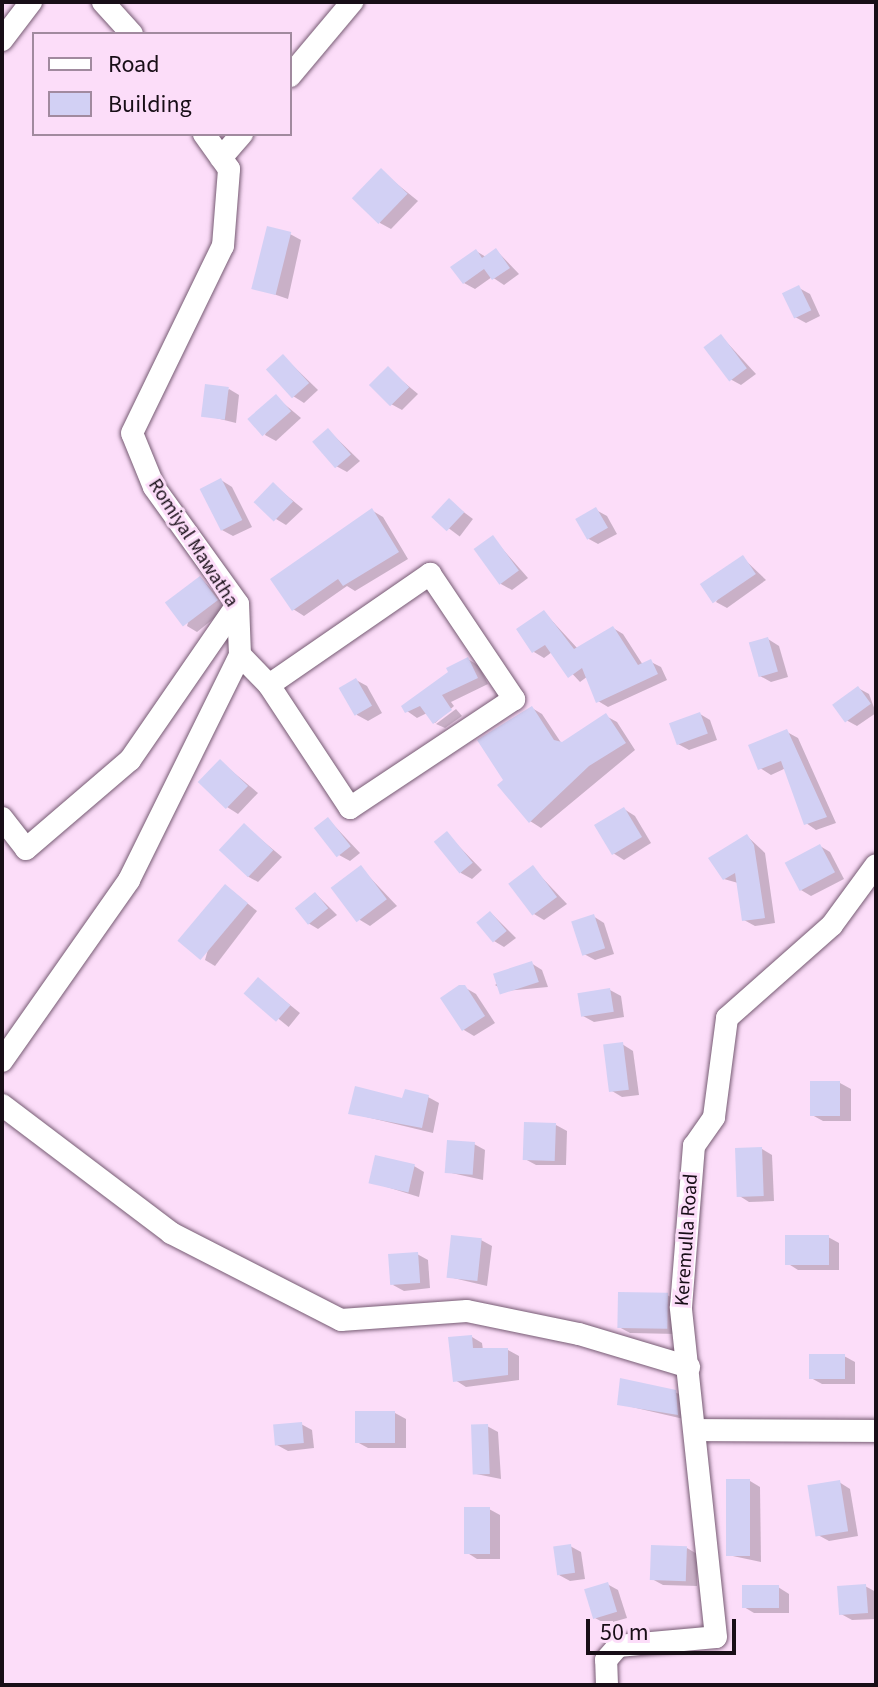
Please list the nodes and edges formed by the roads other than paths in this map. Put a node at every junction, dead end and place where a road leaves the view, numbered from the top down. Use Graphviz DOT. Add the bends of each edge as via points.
graph roads {
  1 [pos="31,2"];
  2 [pos="103,2"];
  3 [pos="352,2"];
  4 [pos="130,32"];
  5 [pos="2,40"];
  6 [pos="292,74"];
  7 [pos="205,136"];
  8 [pos="240,136"];
  9 [pos="221,158"];
  10 [pos="238,604"];
  11 [pos="240,655"];
  12 [pos="269,685"];
  13 [pos="2,818"];
  14 [pos="876,865"];
  15 [pos="2,1061"];
  16 [pos="2,1105"];
  17 [pos="689,1367"];
  18 [pos="695,1430"];
  19 [pos="876,1431"];
  20 [pos="607,1685"];
  1 -- 5 [label="street"];
  2 -- 4 [label="street"];
  3 -- 6 [label="street"];
  7 -- 9 [label="street, Romiyal Mawatha"];
  8 -- 9 [label="street"];
  9 -- 10 [label="street, Romiyal Mawatha" via="229,169 223,246 132,433 154,487"];
  10 -- 11 [label="street, Romiyal Mawatha"];
  10 -- 13 [label="street" via="130,760 26,849"];
  11 -- 12 [label="street"];
  11 -- 15 [label="street, Romiyal Mawatha" via="129,880"];
  12 -- 12 [label="street" via="350,808 514,699 430,574"];
  14 -- 17 [label="street, Keremulla Road" via="832,925 727,1018 714,1117 694,1146 681,1307"];
  16 -- 17 [label="street" via="171,1233 341,1320 467,1311 579,1334"];
  17 -- 18 [label="street, Keremulla Road"];
  18 -- 19 [label="street"];
  18 -- 20 [label="street, Keremulla Road" via="716,1637 618,1646 606,1660"];
}
